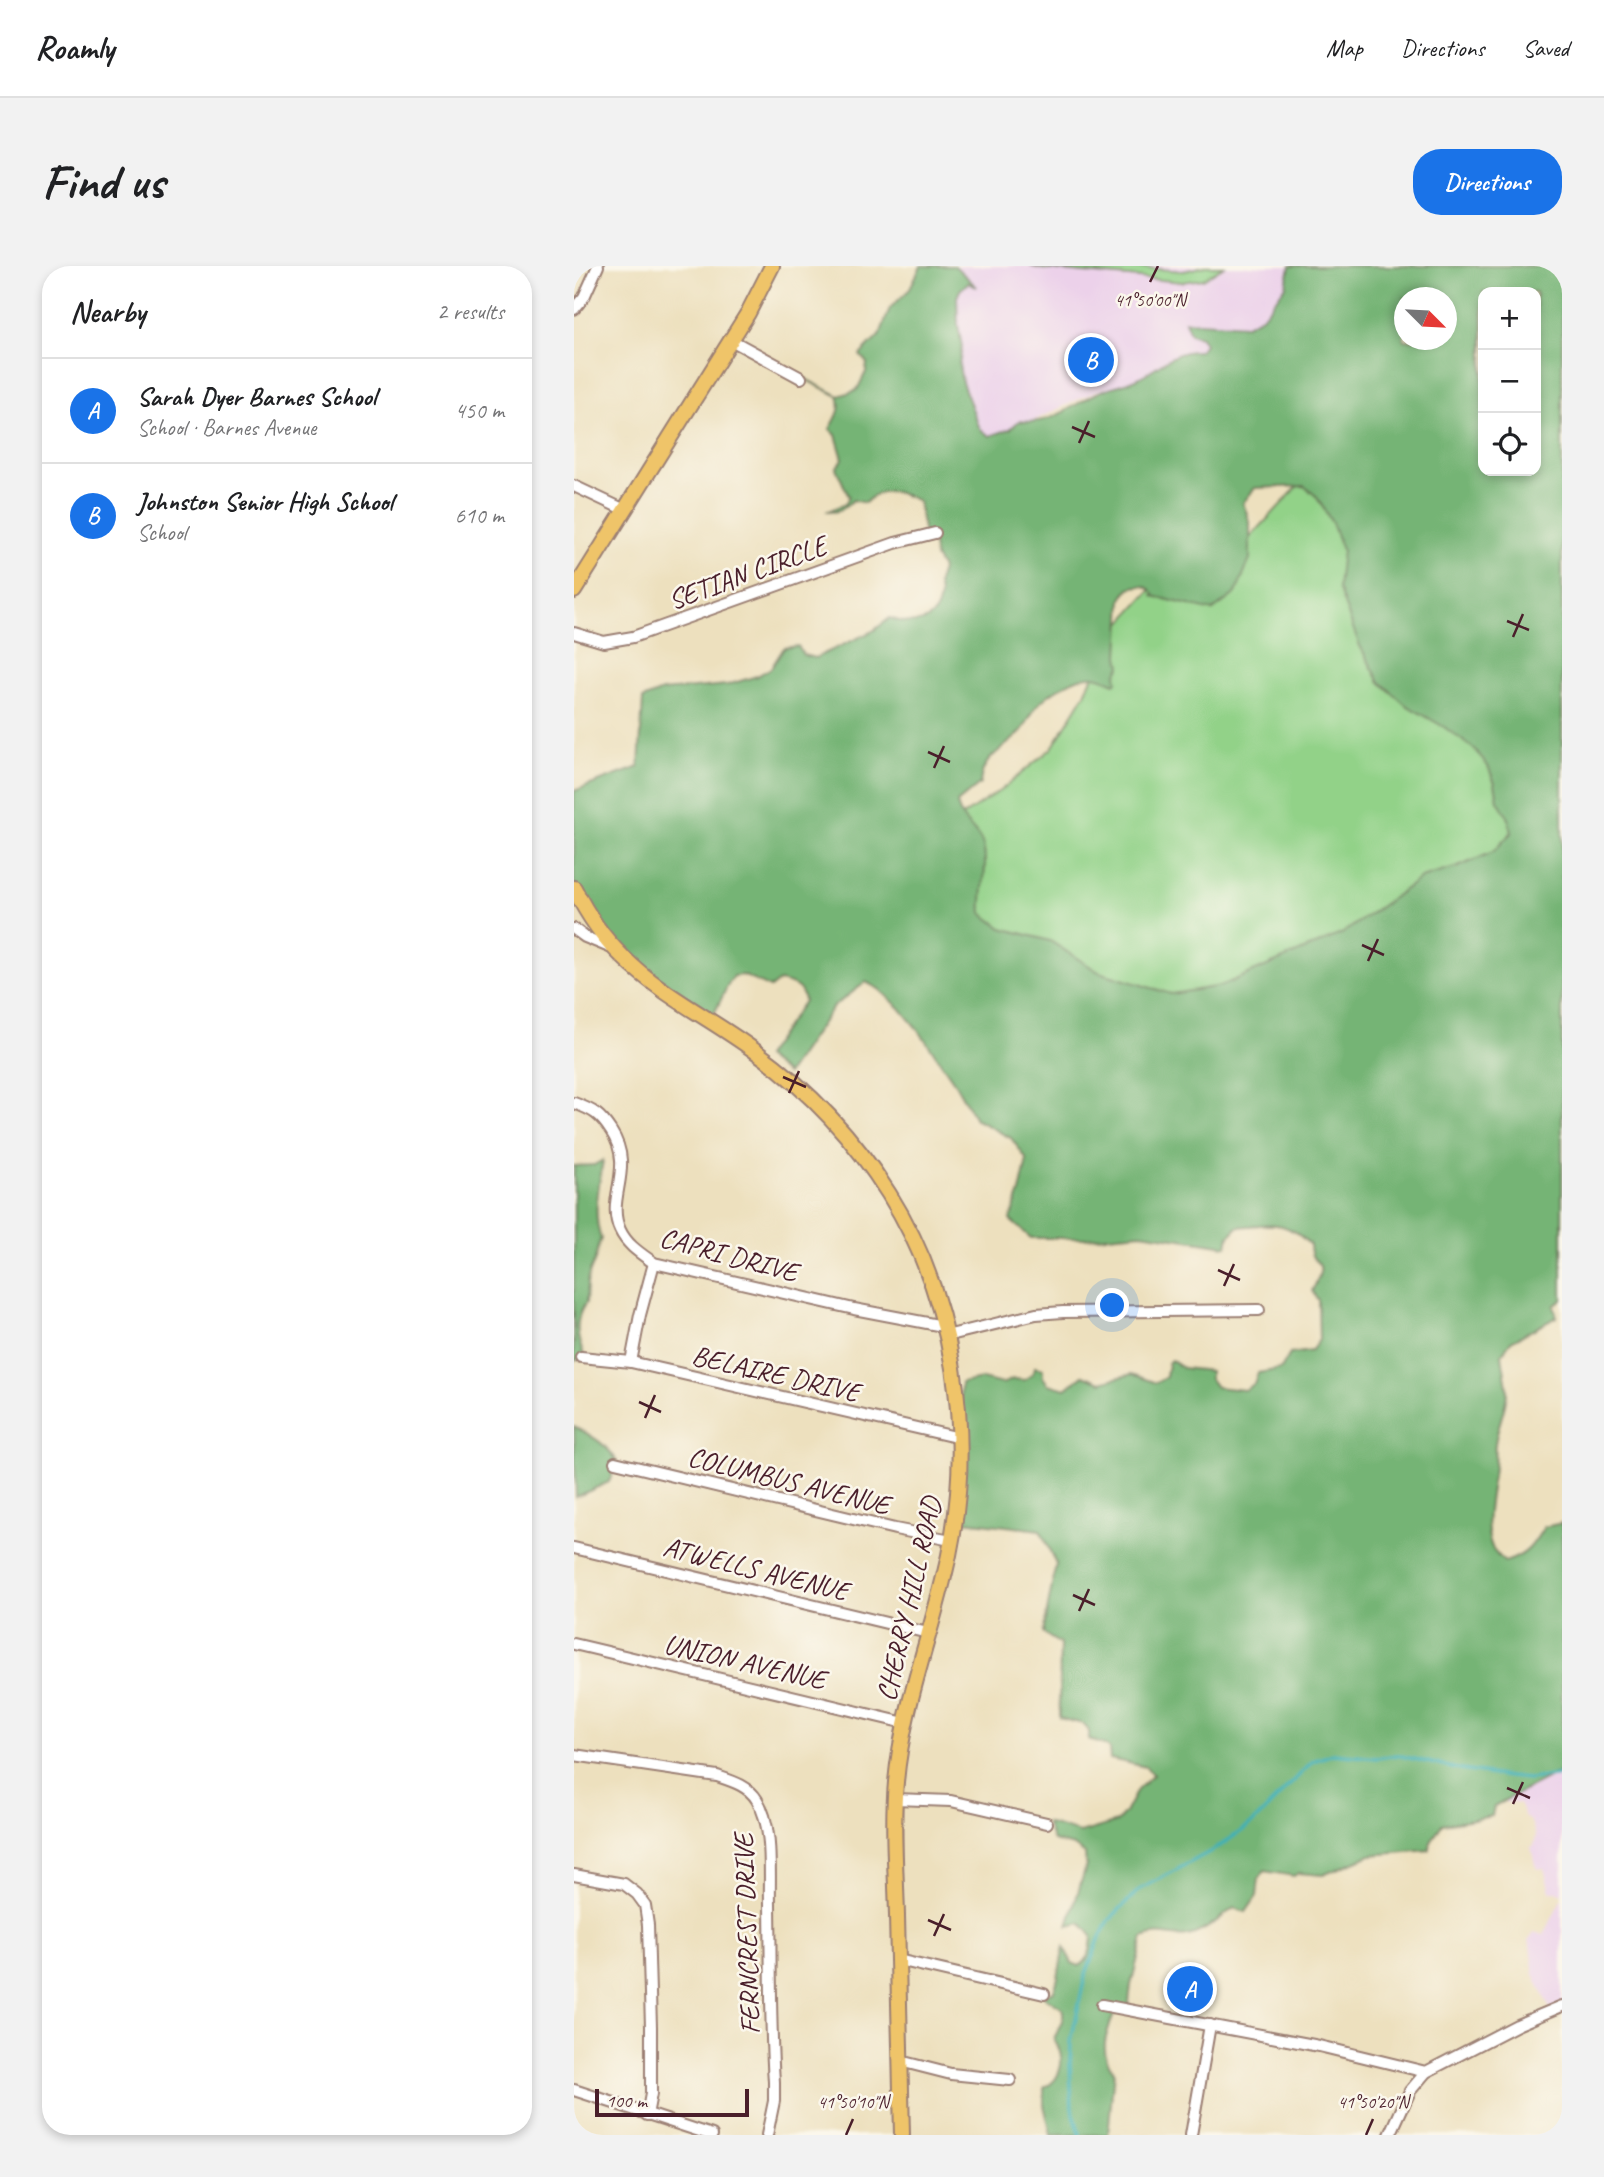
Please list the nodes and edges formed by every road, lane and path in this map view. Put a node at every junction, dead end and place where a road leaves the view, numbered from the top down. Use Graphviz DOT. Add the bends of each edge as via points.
graph roads {
  1 [pos="598,266"];
  2 [pos="772,266"];
  3 [pos="574,309"];
  4 [pos="731,340"];
  5 [pos="800,378"];
  6 [pos="574,486"];
  7 [pos="625,510"];
  8 [pos="935,533"];
  9 [pos="574,591"];
  10 [pos="574,634"];
  11 [pos="574,888"];
  12 [pos="574,929"];
  13 [pos="616,950"];
  14 [pos="574,1103"];
  15 [pos="654,1263"];
  16 [pos="1259,1310"];
  17 [pos="945,1331"];
  18 [pos="581,1357"];
  19 [pos="631,1362"];
  20 [pos="960,1438"];
  21 [pos="615,1462"];
  22 [pos="951,1540"];
  23 [pos="574,1548"];
  24 [pos="928,1633"];
  25 [pos="574,1644"];
  26 [pos="905,1723"];
  27 [pos="574,1755"];
  28 [pos="895,1799"];
  29 [pos="1048,1823"];
  30 [pos="574,1875"];
  31 [pos="898,1960"];
  32 [pos="1044,1994"];
  33 [pos="1102,2005"];
  34 [pos="1562,2006"];
  35 [pos="1210,2025"];
  36 [pos="900,2061"];
  37 [pos="1426,2072"];
  38 [pos="1010,2080"];
  39 [pos="574,2090"];
  40 [pos="647,2115"];
  41 [pos="712,2135"];
  42 [pos="768,2135"];
  43 [pos="902,2135"];
  44 [pos="1191,2135"];
  45 [pos="1390,2135"];
  1 -- 3 [label="street"];
  2 -- 4 [label="main road"];
  4 -- 5 [label="street"];
  4 -- 7 [label="main road"];
  6 -- 7 [label="street"];
  7 -- 9 [label="main road"];
  8 -- 10 [label="street, SETIAN CIRCLE" via="633,636 604,642"];
  11 -- 13 [label="main road, CHERRY HILL ROAD"];
  12 -- 13 [label="street"];
  13 -- 17 [label="main road, CHERRY HILL ROAD" via="677,999 787,1075 831,1117 900,1213 927,1273"];
  14 -- 15 [label="street, CAPRI DRIVE" via="594,1110 619,1143 623,1171 615,1211 619,1228 632,1247"];
  15 -- 17 [label="street, CAPRI DRIVE"];
  15 -- 19 [label="street"];
  16 -- 17 [label="street" via="1063,1312"];
  17 -- 20 [label="main road, CHERRY HILL ROAD"];
  18 -- 19 [label="street, BELAIRE DRIVE"];
  19 -- 20 [label="street, BELAIRE DRIVE"];
  20 -- 22 [label="main road, CHERRY HILL ROAD" via="960,1482"];
  21 -- 22 [label="street, COLUMBUS AVENUE"];
  22 -- 24 [label="main road, CHERRY HILL ROAD"];
  23 -- 24 [label="street, ATWELLS AVENUE"];
  24 -- 26 [label="main road, CHERRY HILL ROAD"];
  25 -- 26 [label="street, UNION AVENUE"];
  26 -- 28 [label="main road, CHERRY HILL ROAD"];
  27 -- 42 [label="street, FERNCREST DRIVE" via="717,1776 753,1793 763,1810 774,2081"];
  28 -- 29 [label="street" via="951,1801"];
  28 -- 31 [label="main road, CHERRY HILL ROAD"];
  30 -- 40 [label="street" via="624,1884 645,1905 651,2027"];
  31 -- 32 [label="street"];
  31 -- 36 [label="main road, CHERRY HILL ROAD"];
  33 -- 35 [label="street"];
  34 -- 37 [label="street"];
  35 -- 37 [label="street"];
  35 -- 44 [label="street"];
  36 -- 38 [label="street" via="951,2074"];
  36 -- 43 [label="main road, CHERRY HILL ROAD"];
  37 -- 45 [label="street" via="1410,2091"];
  39 -- 40 [label="street"];
  40 -- 41 [label="street"];
}
